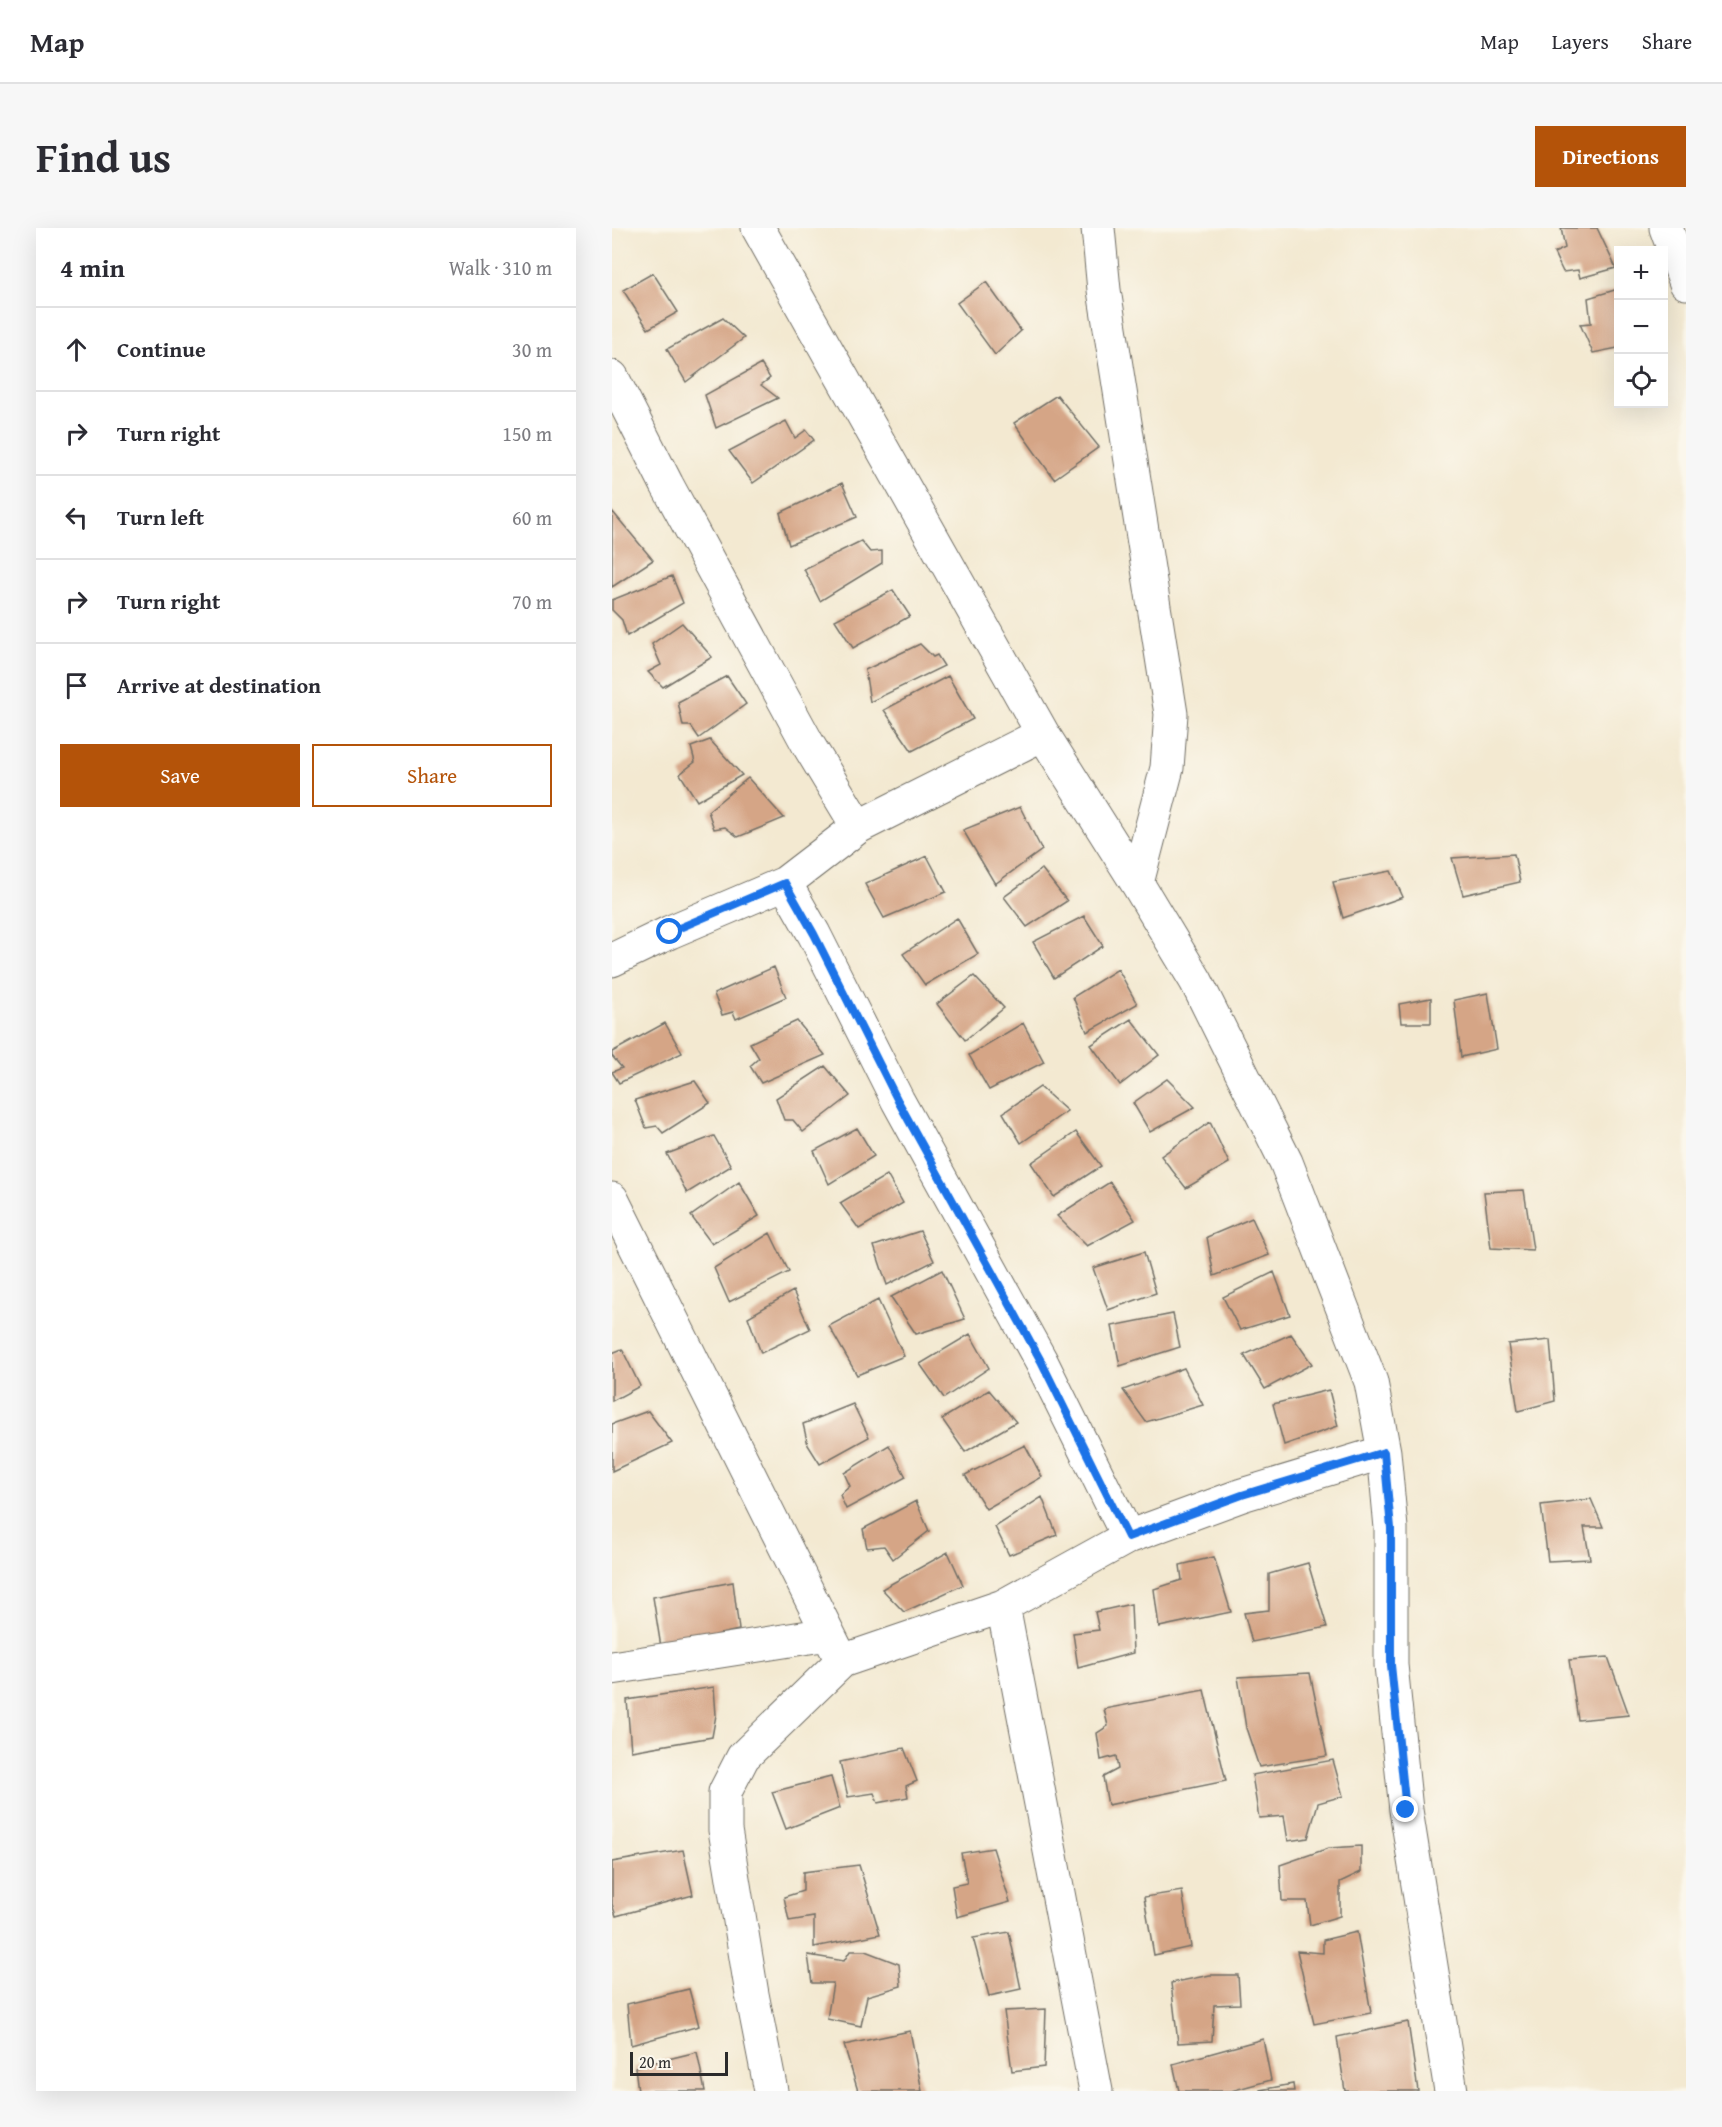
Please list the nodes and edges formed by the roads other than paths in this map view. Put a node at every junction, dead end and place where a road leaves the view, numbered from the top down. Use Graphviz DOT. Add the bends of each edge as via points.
graph roads {
  1 [pos="758,228"];
  2 [pos="1098,228"];
  3 [pos="1666,228"];
  4 [pos="1686,283"];
  5 [pos="612,378"];
  6 [pos="1043,734"];
  7 [pos="858,827"];
  8 [pos="785,883"];
  9 [pos="1137,883"];
  10 [pos="612,960"];
  11 [pos="612,1199"];
  12 [pos="1384,1452"];
  13 [pos="1128,1537"];
  14 [pos="1003,1606"];
  15 [pos="835,1647"];
  16 [pos="612,1668"];
  17 [pos="771,2091"];
  18 [pos="1096,2091"];
  19 [pos="1451,2091"];
  1 -- 6 [label="street"];
  2 -- 9 [label="street" via="1104,291 1170,714 1167,768"];
  3 -- 4 [label="street"];
  5 -- 7 [label="street" via="809,746"];
  6 -- 7 [label="street"];
  6 -- 9 [label="street"];
  7 -- 8 [label="street"];
  8 -- 10 [label="street"];
  8 -- 13 [label="street" via="898,1101 1041,1361"];
  9 -- 12 [label="street" via="1196,981 1286,1162 1371,1382"];
  11 -- 15 [label="street"];
  12 -- 13 [label="street" via="1242,1495"];
  12 -- 19 [label="street" via="1391,1528 1391,1665 1406,1810"];
  13 -- 14 [label="street"];
  14 -- 15 [label="street"];
  14 -- 18 [label="street"];
  15 -- 16 [label="street"];
  15 -- 17 [label="street" via="743,1757 725,1792 725,1830"];
}
